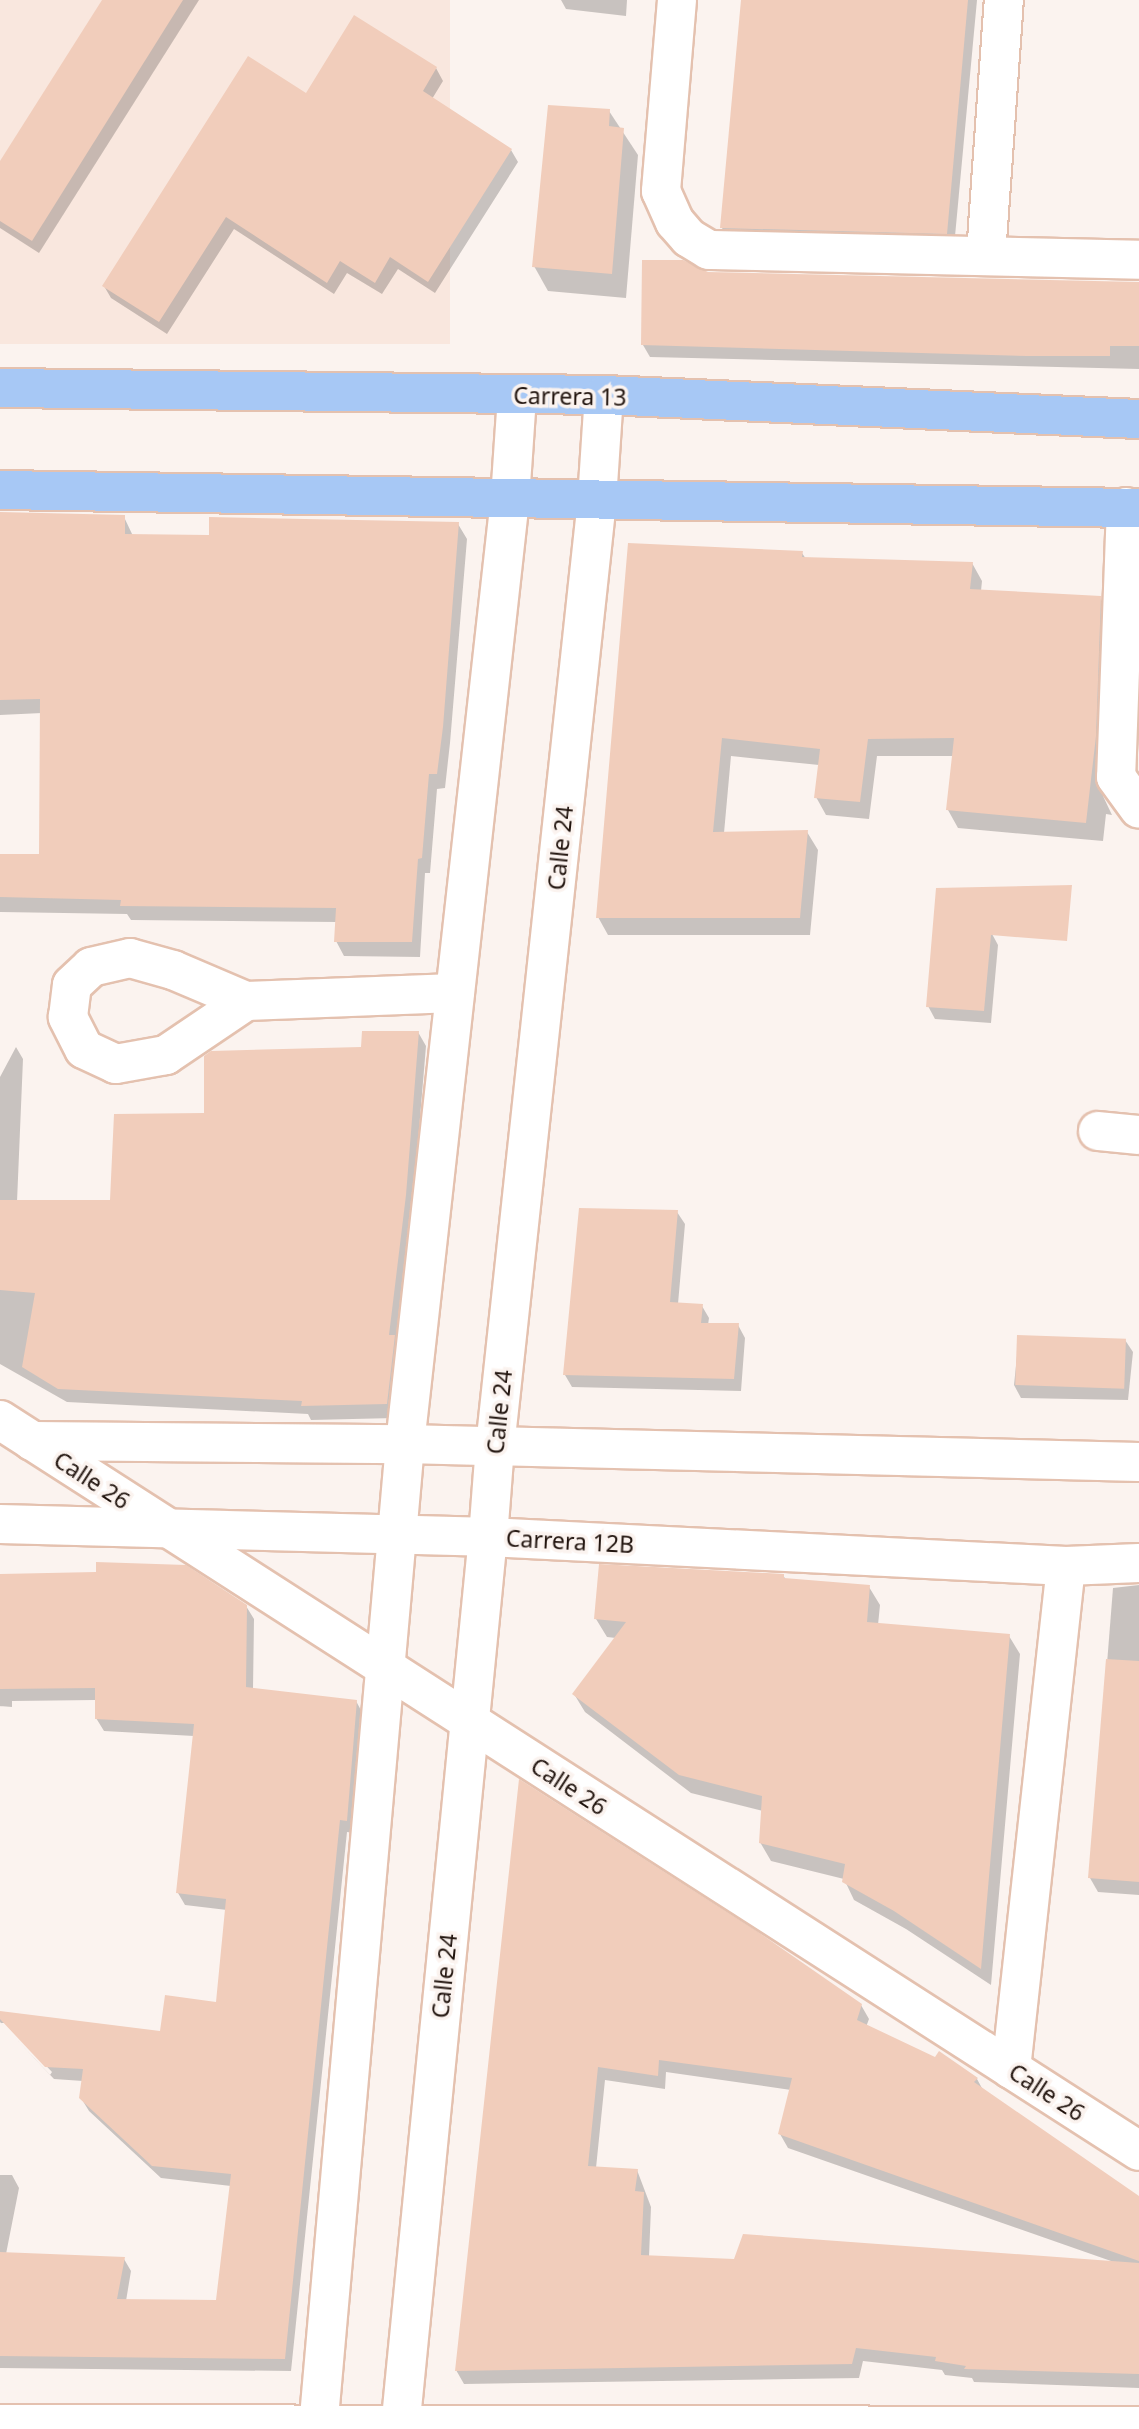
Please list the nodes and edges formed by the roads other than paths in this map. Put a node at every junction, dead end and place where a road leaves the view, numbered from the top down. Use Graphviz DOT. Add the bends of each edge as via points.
graph roads {
  1 [pos="677,0"];
  2 [pos="1004,0"];
  3 [pos="986,255"];
  4 [pos="1139,260"];
  5 [pos="0,388"];
  6 [pos="517,395"];
  7 [pos="604,395"];
  8 [pos="1139,419"];
  9 [pos="0,490"];
  10 [pos="510,499"];
  11 [pos="597,500"];
  12 [pos="1133,507"];
  13 [pos="1139,808"];
  14 [pos="455,993"];
  15 [pos="246,1001"];
  16 [pos="1098,1131"];
  17 [pos="1139,1135"];
  18 [pos="0,1420"];
  19 [pos="16,1440"];
  20 [pos="405,1444"];
  21 [pos="495,1447"];
  22 [pos="1139,1462"];
  23 [pos="0,1524"];
  24 [pos="165,1527"];
  25 [pos="398,1535"];
  26 [pos="488,1537"];
  27 [pos="1139,1563"];
  28 [pos="1066,1566"];
  29 [pos="386,1668"];
  30 [pos="469,1722"];
  31 [pos="1011,2069"];
  32 [pos="1139,2151"];
  33 [pos="0,2424"];
  34 [pos="1139,2426"];
  35 [pos="318,2427"];
  36 [pos="400,2427"];
  1 -- 3 [label="street" via="661,191 674,222 690,238 709,250"];
  2 -- 3 [label="street"];
  3 -- 4 [label="street"];
  5 -- 6 [label="main road, Carrera 13"];
  6 -- 7 [label="main road, Carrera 13"];
  6 -- 10 [label="street"];
  7 -- 8 [label="main road, Carrera 13"];
  7 -- 11 [label="street, Calle 24"];
  9 -- 10 [label="main road"];
  10 -- 11 [label="main road"];
  10 -- 14 [label="street"];
  11 -- 12 [label="main road"];
  11 -- 21 [label="street, Calle 24"];
  12 -- 13 [label="street" via="1116,777"];
  14 -- 15 [label="street"];
  14 -- 20 [label="street"];
  16 -- 17 [label="street"];
  18 -- 19 [label="street, Calle 26"];
  19 -- 20 [label="street"];
  19 -- 24 [label="street, Calle 26"];
  20 -- 21 [label="street"];
  20 -- 25 [label="street"];
  21 -- 22 [label="street"];
  21 -- 26 [label="street, Calle 24"];
  23 -- 24 [label="street, Carrera 12B"];
  24 -- 25 [label="street, Carrera 12B"];
  24 -- 29 [label="street, Calle 26"];
  25 -- 26 [label="street, Carrera 12B"];
  25 -- 29 [label="street"];
  26 -- 28 [label="street, Carrera 12B"];
  26 -- 30 [label="street, Calle 24"];
  27 -- 28 [label="street, Carrera 12B"];
  28 -- 31 [label="street"];
  29 -- 30 [label="street, Calle 26"];
  29 -- 35 [label="street"];
  30 -- 31 [label="street, Calle 26"];
  30 -- 36 [label="street, Calle 24"];
  31 -- 32 [label="street, Calle 26"];
  33 -- 35 [label="street"];
  34 -- 36 [label="street"];
  35 -- 36 [label="street"];
}
